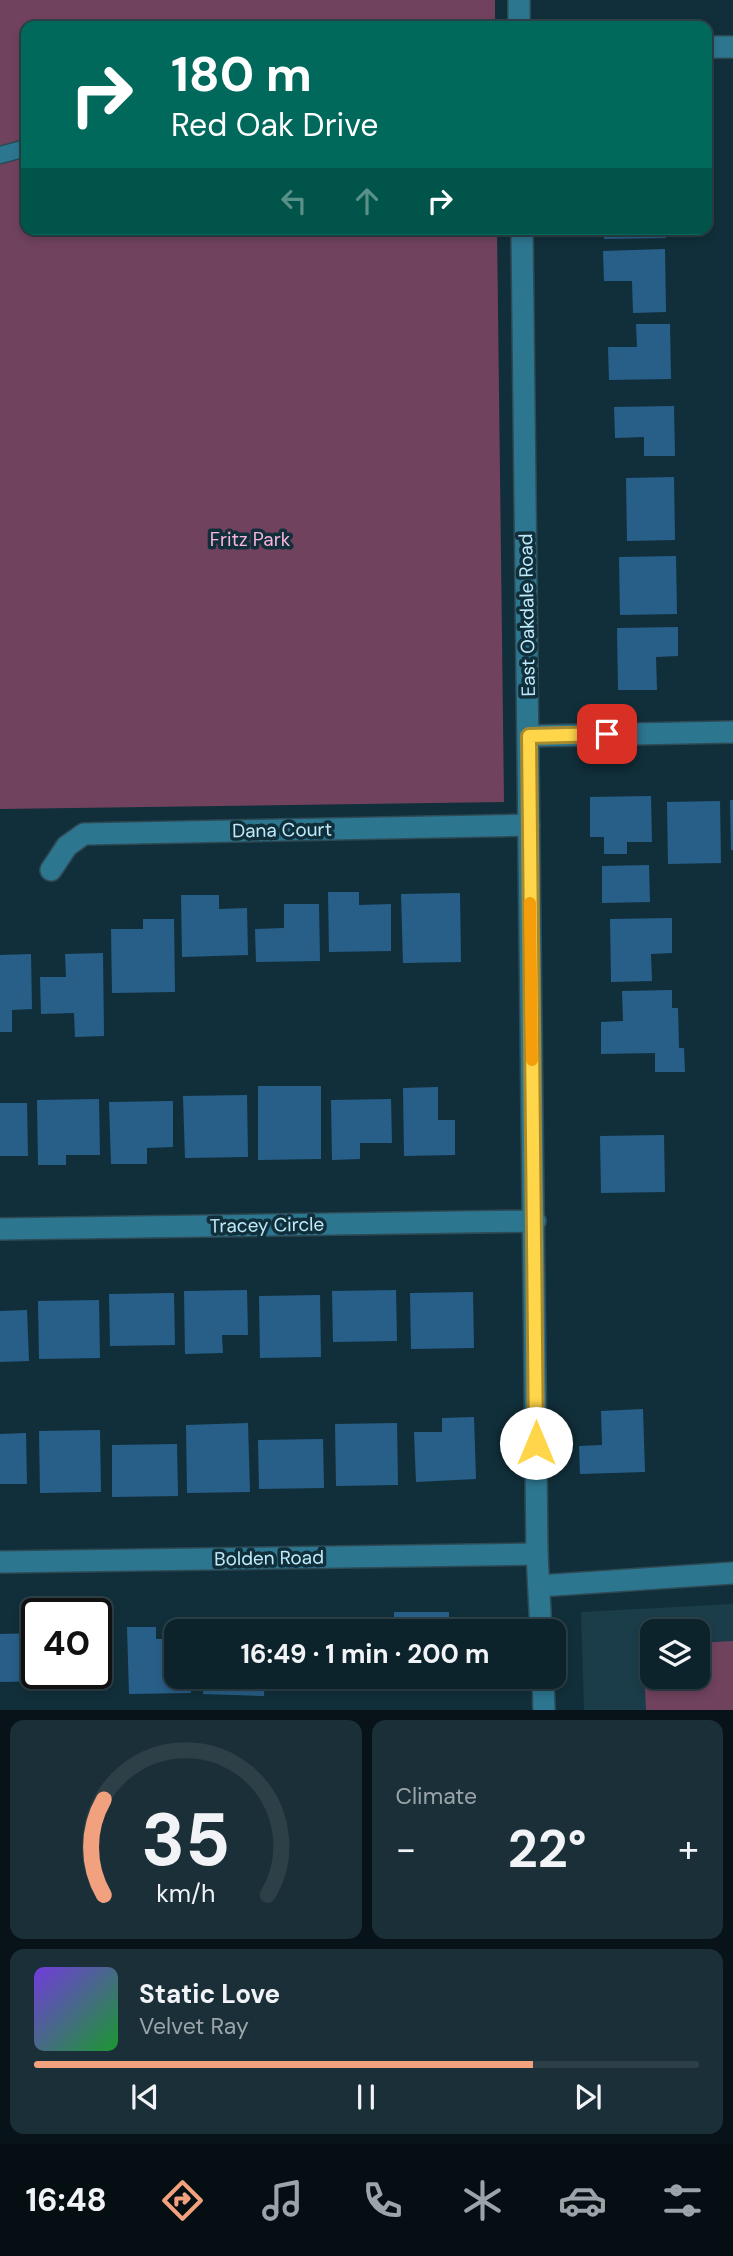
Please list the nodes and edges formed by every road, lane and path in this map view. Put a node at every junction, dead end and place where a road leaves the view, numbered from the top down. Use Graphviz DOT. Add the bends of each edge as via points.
graph roads {
  1 [pos="519,0"];
  2 [pos="519,21"];
  3 [pos="712,47"];
  4 [pos="733,47"];
  5 [pos="21,149"];
  6 [pos="0,155"];
  7 [pos="522,235"];
  8 [pos="733,732"];
  9 [pos="529,736"];
  10 [pos="529,825"];
  11 [pos="51,870"];
  12 [pos="535,1221"];
  13 [pos="0,1229"];
  14 [pos="537,1554"];
  15 [pos="0,1562"];
  16 [pos="733,1573"];
  17 [pos="539,1586"];
  18 [pos="540,1619"];
  19 [pos="543,1689"];
  20 [pos="544,1710"];
  1 -- 2 [label="street"];
  3 -- 4 [label="street"];
  5 -- 6 [label="lane"];
  7 -- 9 [label="street, East Oakdale Road"];
  8 -- 9 [label="street"];
  9 -- 10 [label="street, East Oakdale Road"];
  10 -- 11 [label="street, Dana Court" via="84,834 67,846"];
  10 -- 12 [label="street, East Oakdale Road"];
  12 -- 13 [label="street, Tracey Circle"];
  12 -- 14 [label="street, East Oakdale Road"];
  14 -- 15 [label="street, Bolden Road"];
  14 -- 17 [label="street, East Oakdale Road"];
  16 -- 17 [label="street"];
  17 -- 18 [label="street, East Oakdale Road"];
  19 -- 20 [label="street"];
}
